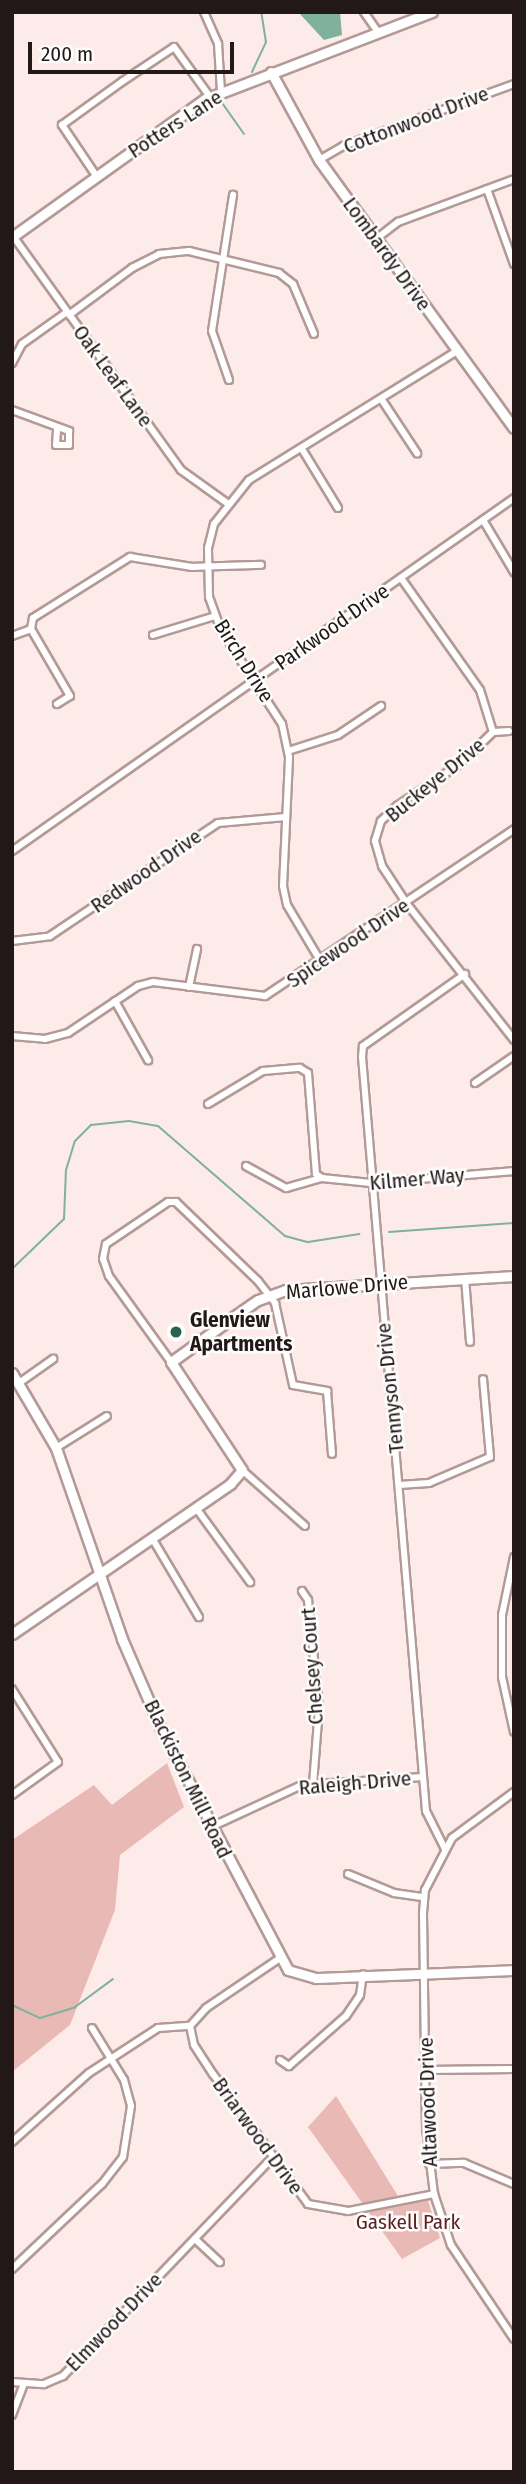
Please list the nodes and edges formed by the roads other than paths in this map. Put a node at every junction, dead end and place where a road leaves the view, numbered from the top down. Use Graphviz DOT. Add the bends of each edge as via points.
graph roads {
  1 [pos="204,12"];
  2 [pos="364,12"];
  3 [pos="432,12"];
  4 [pos="378,32"];
  5 [pos="271,72"];
  6 [pos="514,84"];
  7 [pos="221,92"];
  8 [pos="210,97"];
  9 [pos="320,160"];
  10 [pos="97,177"];
  11 [pos="514,179"];
  12 [pos="487,189"];
  13 [pos="233,195"];
  14 [pos="13,236"];
  15 [pos="376,239"];
  16 [pos="223,259"];
  17 [pos="514,264"];
  18 [pos="68,314"];
  19 [pos="314,334"];
  20 [pos="457,351"];
  21 [pos="12,363"];
  22 [pos="229,380"];
  23 [pos="382,400"];
  24 [pos="12,410"];
  25 [pos="514,428"];
  26 [pos="57,430"];
  27 [pos="302,449"];
  28 [pos="417,453"];
  29 [pos="514,498"];
  30 [pos="227,503"];
  31 [pos="338,508"];
  32 [pos="483,520"];
  33 [pos="261,565"];
  34 [pos="209,567"];
  35 [pos="514,572"];
  36 [pos="401,578"];
  37 [pos="215,616"];
  38 [pos="31,629"];
  39 [pos="153,635"];
  40 [pos="12,636"];
  41 [pos="254,682"];
  42 [pos="57,705"];
  43 [pos="381,706"];
  44 [pos="509,731"];
  45 [pos="493,732"];
  46 [pos="288,751"];
  47 [pos="286,817"];
  48 [pos="514,829"];
  49 [pos="12,851"];
  50 [pos="407,904"];
  51 [pos="12,941"];
  52 [pos="197,949"];
  53 [pos="321,962"];
  54 [pos="465,975"];
  55 [pos="189,987"];
  56 [pos="115,1002"];
  57 [pos="12,1036"];
  58 [pos="514,1040"];
  59 [pos="514,1056"];
  60 [pos="148,1060"];
  61 [pos="475,1083"];
  62 [pos="208,1104"];
  63 [pos="246,1166"];
  64 [pos="514,1171"];
  65 [pos="322,1178"];
  66 [pos="371,1183"];
  67 [pos="514,1276"];
  68 [pos="465,1278"];
  69 [pos="380,1283"];
  70 [pos="268,1296"];
  71 [pos="470,1342"];
  72 [pos="53,1359"];
  73 [pos="171,1362"];
  74 [pos="12,1373"];
  75 [pos="483,1379"];
  76 [pos="19,1383"];
  77 [pos="107,1416"];
  78 [pos="57,1448"];
  79 [pos="332,1454"];
  80 [pos="242,1470"];
  81 [pos="399,1485"];
  82 [pos="197,1508"];
  83 [pos="305,1526"];
  84 [pos="152,1538"];
  85 [pos="514,1557"];
  86 [pos="100,1574"];
  87 [pos="250,1582"];
  88 [pos="302,1591"];
  89 [pos="199,1617"];
  90 [pos="12,1634"];
  91 [pos="12,1689"];
  92 [pos="514,1732"];
  93 [pos="423,1777"];
  94 [pos="313,1784"];
  95 [pos="514,1792"];
  96 [pos="12,1795"];
  97 [pos="211,1827"];
  98 [pos="444,1849"];
  99 [pos="348,1874"];
  100 [pos="424,1897"];
  101 [pos="279,1958"];
  102 [pos="424,1970"];
  103 [pos="514,1970"];
  104 [pos="363,1974"];
  105 [pos="190,2026"];
  106 [pos="92,2028"];
  107 [pos="108,2060"];
  108 [pos="280,2060"];
  109 [pos="514,2068"];
  110 [pos="426,2070"];
  111 [pos="12,2142"];
  112 [pos="272,2158"];
  113 [pos="429,2164"];
  114 [pos="514,2184"];
  115 [pos="434,2194"];
  116 [pos="195,2239"];
  117 [pos="219,2262"];
  118 [pos="12,2269"];
  119 [pos="514,2339"];
  120 [pos="12,2382"];
  121 [pos="24,2384"];
  122 [pos="12,2415"];
  1 -- 7 [label="street" via="218,44"];
  2 -- 4 [label="street"];
  3 -- 4 [label="main road, Potters Lane"];
  4 -- 5 [label="main road, Potters Lane"];
  5 -- 7 [label="main road, Potters Lane"];
  5 -- 9 [label="main road, Lombardy Drive"];
  6 -- 9 [label="street, Cottonwood Drive" via="343,146"];
  7 -- 8 [label="main road, Potters Lane"];
  8 -- 10 [label="main road, Potters Lane"];
  8 -- 10 [label="street" via="174,47 122,81 62,125"];
  9 -- 15 [label="main road, Lombardy Drive"];
  10 -- 14 [label="main road, Potters Lane"];
  11 -- 12 [label="street"];
  12 -- 15 [label="street" via="398,222"];
  12 -- 17 [label="street"];
  13 -- 16 [label="street"];
  14 -- 18 [label="street, Oak Leaf Lane"];
  15 -- 20 [label="main road, Lombardy Drive"];
  16 -- 18 [label="street" via="190,251 159,254"];
  16 -- 19 [label="street" via="279,273 293,285"];
  16 -- 22 [label="street" via="212,331"];
  18 -- 21 [label="street" via="22,344"];
  18 -- 30 [label="street, Oak Leaf Lane" via="181,470"];
  20 -- 23 [label="street, Birch Drive"];
  20 -- 25 [label="main road, Lombardy Drive"];
  23 -- 27 [label="street, Birch Drive"];
  23 -- 28 [label="street"];
  24 -- 26 [label="street"];
  27 -- 30 [label="street, Birch Drive" via="249,480"];
  27 -- 31 [label="street"];
  29 -- 32 [label="street, Parkwood Drive"];
  30 -- 34 [label="street, Birch Drive" via="214,524"];
  32 -- 35 [label="street"];
  32 -- 36 [label="street, Parkwood Drive"];
  33 -- 34 [label="street"];
  34 -- 37 [label="street, Birch Drive"];
  34 -- 38 [label="street" via="130,557 33,618"];
  36 -- 41 [label="street, Parkwood Drive"];
  36 -- 45 [label="street, Buckeye Drive" via="480,690"];
  37 -- 39 [label="street"];
  37 -- 41 [label="street, Birch Drive"];
  38 -- 40 [label="street"];
  38 -- 42 [label="street" via="70,696"];
  41 -- 46 [label="street, Birch Drive" via="282,724"];
  41 -- 49 [label="street, Parkwood Drive"];
  43 -- 46 [label="street" via="338,735"];
  44 -- 45 [label="street, Buckeye Drive"];
  45 -- 50 [label="street, Buckeye Drive" via="381,821 375,841 382,866"];
  46 -- 47 [label="street, Birch Drive"];
  47 -- 51 [label="street, Redwood Drive" via="218,823 50,936"];
  47 -- 53 [label="street, Birch Drive" via="287,905"];
  48 -- 50 [label="street, Spicewood Drive"];
  50 -- 53 [label="street, Spicewood Drive"];
  50 -- 54 [label="street, Buckeye Drive"];
  52 -- 55 [label="street"];
  53 -- 55 [label="street, Spicewood Drive" via="265,996"];
  54 -- 58 [label="street, Buckeye Drive"];
  54 -- 66 [label="street, Tennyson Drive" via="363,1046"];
  55 -- 56 [label="street, Spicewood Drive" via="153,982"];
  56 -- 57 [label="street, Spicewood Drive" via="68,1033 45,1039"];
  56 -- 60 [label="street"];
  59 -- 61 [label="street"];
  62 -- 65 [label="street" via="263,1071 299,1068 308,1073 316,1174"];
  63 -- 65 [label="street, Kilmer Way" via="286,1188 307,1186"];
  64 -- 66 [label="street, Kilmer Way"];
  65 -- 66 [label="street, Kilmer Way"];
  66 -- 69 [label="street, Tennyson Drive"];
  67 -- 68 [label="main road, Marlowe Drive"];
  68 -- 69 [label="main road, Marlowe Drive"];
  68 -- 71 [label="street"];
  69 -- 70 [label="main road, Marlowe Drive"];
  69 -- 81 [label="street, Tennyson Drive"];
  70 -- 73 [label="main road, Marlowe Drive"];
  70 -- 73 [label="street" via="176,1202 161,1205 106,1244 103,1259 109,1276"];
  70 -- 79 [label="street" via="280,1316 293,1385 327,1391"];
  72 -- 76 [label="street"];
  73 -- 80 [label="main road"];
  74 -- 76 [label="main road, Blackiston Mill Road"];
  75 -- 81 [label="street" via="490,1457 429,1483"];
  76 -- 78 [label="main road, Blackiston Mill Road"];
  77 -- 78 [label="street"];
  78 -- 86 [label="main road, Blackiston Mill Road"];
  80 -- 82 [label="main road"];
  80 -- 83 [label="street"];
  81 -- 93 [label="street, Tennyson Drive"];
  82 -- 84 [label="main road"];
  82 -- 87 [label="street"];
  84 -- 86 [label="main road"];
  84 -- 89 [label="street"];
  85 -- 92 [label="street" via="502,1615 502,1677"];
  86 -- 90 [label="main road"];
  86 -- 97 [label="main road, Blackiston Mill Road" via="161,1729"];
  88 -- 94 [label="street, Chelsey Court" via="308,1600 319,1708"];
  91 -- 96 [label="street" via="58,1762"];
  93 -- 94 [label="street, Raleigh Drive"];
  93 -- 98 [label="street, Tennyson Drive" via="426,1811"];
  94 -- 97 [label="street, Raleigh Drive" via="289,1788"];
  95 -- 98 [label="street"];
  97 -- 101 [label="main road, Blackiston Mill Road"];
  98 -- 100 [label="street"];
  99 -- 100 [label="street" via="394,1894"];
  100 -- 102 [label="street, Altawood Drive"];
  101 -- 104 [label="main road, Blackiston Mill Road" via="305,1978"];
  101 -- 105 [label="street" via="206,2008"];
  102 -- 103 [label="main road, Blackiston Mill Road"];
  102 -- 104 [label="main road, Blackiston Mill Road"];
  102 -- 110 [label="street, Altawood Drive"];
  104 -- 108 [label="street" via="360,1995 346,2016 289,2066"];
  105 -- 107 [label="street" via="158,2028"];
  105 -- 112 [label="street, Briarwood Drive" via="194,2045"];
  106 -- 107 [label="street"];
  107 -- 111 [label="street"];
  107 -- 118 [label="street" via="124,2080 131,2106 123,2157 102,2184"];
  109 -- 110 [label="street"];
  110 -- 113 [label="street, Altawood Drive"];
  112 -- 115 [label="street, Briarwood Drive" via="307,2204 328,2212"];
  112 -- 116 [label="street, Elmwood Drive"];
  113 -- 114 [label="street" via="464,2163"];
  113 -- 115 [label="street, Altawood Drive"];
  115 -- 119 [label="street, Altawood Drive" via="451,2245"];
  116 -- 117 [label="street"];
  116 -- 121 [label="street, Elmwood Drive" via="63,2376"];
  120 -- 121 [label="street, Elmwood Drive"];
  121 -- 122 [label="street"];
}
